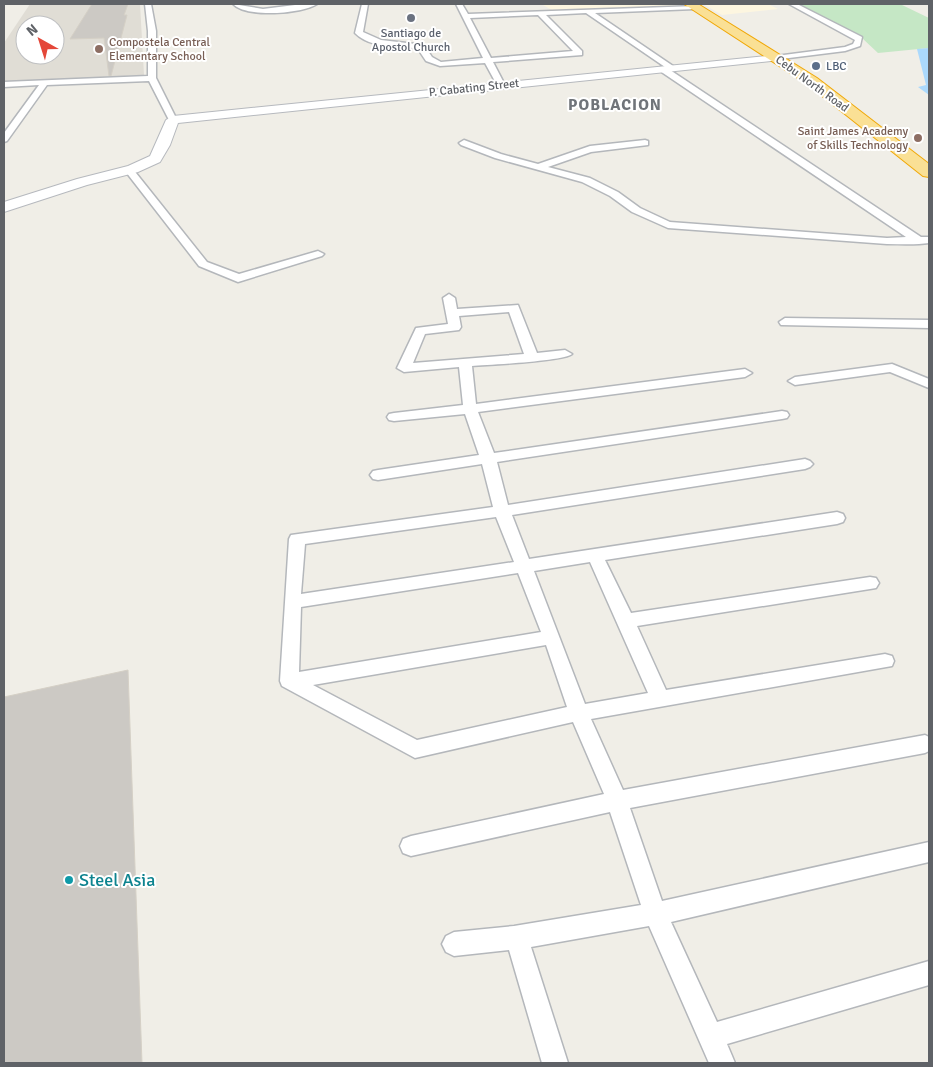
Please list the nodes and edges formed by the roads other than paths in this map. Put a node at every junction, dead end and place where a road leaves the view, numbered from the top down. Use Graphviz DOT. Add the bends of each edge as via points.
graph roads {
  1 [pos="148,4"];
  2 [pos="236,4"];
  3 [pos="314,4"];
  4 [pos="365,4"];
  5 [pos="459,4"];
  6 [pos="509,4"];
  7 [pos="538,4"];
  8 [pos="792,4"];
  9 [pos="693,5"];
  10 [pos="587,11"];
  11 [pos="552,12"];
  12 [pos="524,13"];
  13 [pos="540,13"];
  14 [pos="467,16"];
  15 [pos="776,58"];
  16 [pos="490,61"];
  17 [pos="667,69"];
  18 [pos="152,78"];
  19 [pos="45,82"];
  20 [pos="4,84"];
  21 [pos="501,85"];
  22 [pos="173,120"];
  23 [pos="4,140"];
  24 [pos="464,142"];
  25 [pos="646,143"];
  26 [pos="538,167"];
  27 [pos="129,170"];
  28 [pos="929,172"];
  29 [pos="4,207"];
  30 [pos="926,243"];
  31 [pos="318,254"];
  32 [pos="449,298"];
  33 [pos="452,313"];
  34 [pos="786,322"];
  35 [pos="929,324"];
  36 [pos="565,354"];
  37 [pos="532,358"];
  38 [pos="465,364"];
  39 [pos="746,373"];
  40 [pos="795,381"];
  41 [pos="929,384"];
  42 [pos="470,409"];
  43 [pos="782,415"];
  44 [pos="394,417"];
  45 [pos="488,458"];
  46 [pos="805,464"];
  47 [pos="378,475"];
  48 [pos="502,511"];
  49 [pos="837,518"];
  50 [pos="595,556"];
  51 [pos="523,567"];
  52 [pos="870,583"];
  53 [pos="292,602"];
  54 [pos="626,621"];
  55 [pos="552,637"];
  56 [pos="885,661"];
  57 [pos="289,681"];
  58 [pos="660,700"];
  59 [pos="579,713"];
  60 [pos="925,744"];
  61 [pos="617,802"];
  62 [pos="411,846"];
  63 [pos="929,852"];
  64 [pos="655,913"];
  65 [pos="517,938"];
  66 [pos="454,944"];
  67 [pos="929,973"];
  68 [pos="711,1036"];
  69 [pos="555,1063"];
  70 [pos="722,1063"];
  1 -- 18 [label="street"];
  2 -- 3 [label="street" via="265,11"];
  4 -- 16 [label="street" via="360,33 364,37 421,47 429,59 440,64"];
  5 -- 14 [label="street"];
  6 -- 12 [label="street"];
  7 -- 11 [label="street"];
  8 -- 15 [label="street" via="859,39 856,46 845,49"];
  9 -- 10 [label="street"];
  9 -- 15 [label="highway, Cebu North Road"];
  10 -- 11 [label="street"];
  10 -- 17 [label="street"];
  11 -- 13 [label="street"];
  12 -- 13 [label="street"];
  12 -- 14 [label="street"];
  13 -- 16 [label="street" via="579,54"];
  14 -- 16 [label="street"];
  15 -- 17 [label="street, P. Cabating Street"];
  15 -- 28 [label="highway, Cebu North Road" via="812,81"];
  16 -- 21 [label="street"];
  17 -- 21 [label="street, P. Cabating Street"];
  17 -- 30 [label="street"];
  18 -- 19 [label="street"];
  18 -- 22 [label="street"];
  19 -- 20 [label="street"];
  19 -- 23 [label="street"];
  21 -- 22 [label="street, P. Cabating Street"];
  22 -- 27 [label="street" via="155,159"];
  24 -- 26 [label="street"];
  25 -- 26 [label="street" via="590,149"];
  26 -- 30 [label="street" via="586,180 668,225"];
  27 -- 29 [label="street"];
  27 -- 31 [label="street" via="203,264 238,278"];
  32 -- 33 [label="street"];
  33 -- 37 [label="street" via="514,308"];
  33 -- 38 [label="street" via="455,327 420,331 404,368"];
  34 -- 35 [label="street"];
  36 -- 37 [label="street"];
  37 -- 38 [label="street"];
  38 -- 42 [label="street"];
  39 -- 42 [label="street"];
  40 -- 41 [label="street" via="892,368"];
  42 -- 44 [label="street"];
  42 -- 45 [label="street"];
  43 -- 45 [label="street"];
  45 -- 47 [label="street"];
  45 -- 48 [label="street"];
  46 -- 48 [label="street"];
  48 -- 51 [label="street"];
  48 -- 53 [label="street" via="297,539"];
  49 -- 50 [label="street"];
  50 -- 51 [label="street"];
  50 -- 54 [label="street"];
  51 -- 53 [label="street"];
  51 -- 55 [label="street"];
  52 -- 54 [label="street"];
  53 -- 57 [label="street"];
  54 -- 58 [label="street"];
  55 -- 57 [label="street"];
  55 -- 59 [label="street"];
  56 -- 58 [label="street"];
  57 -- 59 [label="street" via="415,749"];
  58 -- 59 [label="street"];
  59 -- 61 [label="street"];
  60 -- 61 [label="street"];
  61 -- 62 [label="street"];
  61 -- 64 [label="street"];
  63 -- 64 [label="street"];
  64 -- 65 [label="street"];
  64 -- 68 [label="street"];
  65 -- 66 [label="street"];
  65 -- 69 [label="street"];
  67 -- 68 [label="street"];
  68 -- 70 [label="street"];
}
